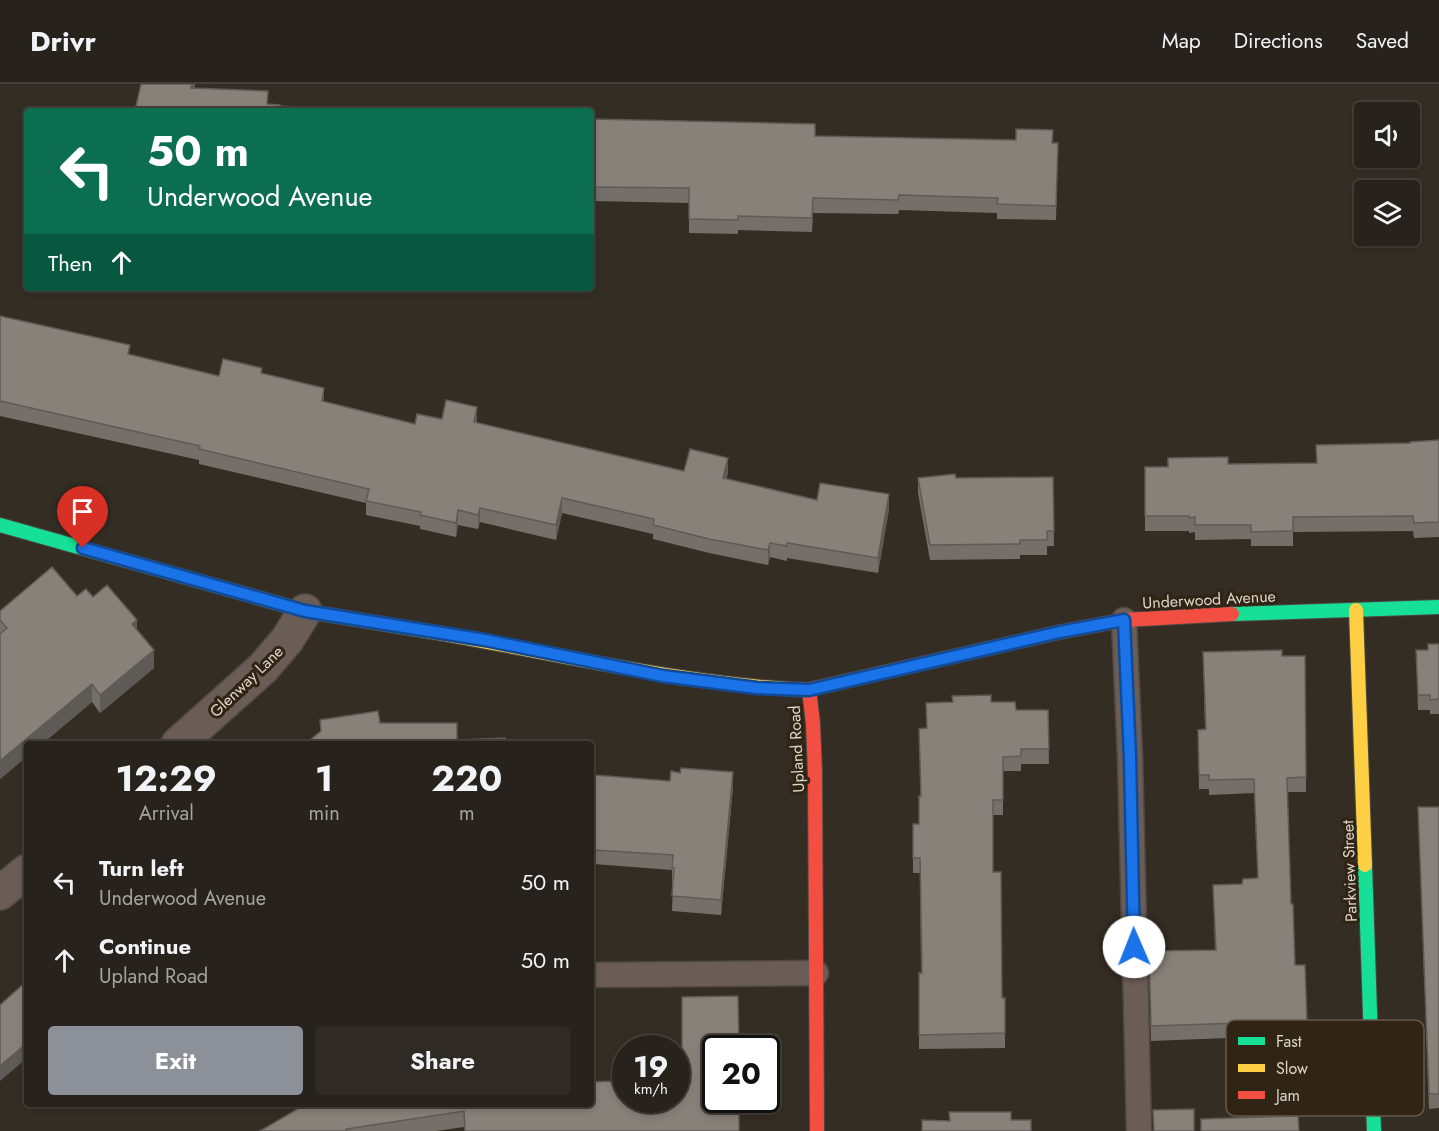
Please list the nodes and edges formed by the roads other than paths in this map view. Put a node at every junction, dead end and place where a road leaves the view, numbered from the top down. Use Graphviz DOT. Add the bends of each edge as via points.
graph roads {
  1 [pos="0,525"];
  2 [pos="1439,607"];
  3 [pos="1356,610"];
  4 [pos="305,611"];
  5 [pos="1124,620"];
  6 [pos="809,690"];
  7 [pos="181,741"];
  8 [pos="24,873"];
  9 [pos="0,893"];
  10 [pos="816,974"];
  11 [pos="594,975"];
  12 [pos="1370,1020"];
  13 [pos="1373,1116"];
  14 [pos="817,1131"];
  15 [pos="1139,1131"];
  16 [pos="1374,1131"];
  1 -- 4 [label="street, Upland Road"];
  2 -- 3 [label="street, Underwood Avenue"];
  3 -- 5 [label="street, Underwood Avenue"];
  3 -- 12 [label="street, Parkview Street"];
  4 -- 6 [label="street, Upland Road" via="485,640 663,676"];
  4 -- 7 [label="street, Glenway Lane" via="263,668"];
  5 -- 6 [label="street, Underwood Avenue"];
  5 -- 15 [label="lane"];
  6 -- 10 [label="street, Upland Road" via="815,773"];
  8 -- 9 [label="street"];
  10 -- 11 [label="lane"];
  10 -- 14 [label="street, Upland Road"];
  13 -- 16 [label="street, Parkview Street"];
}
